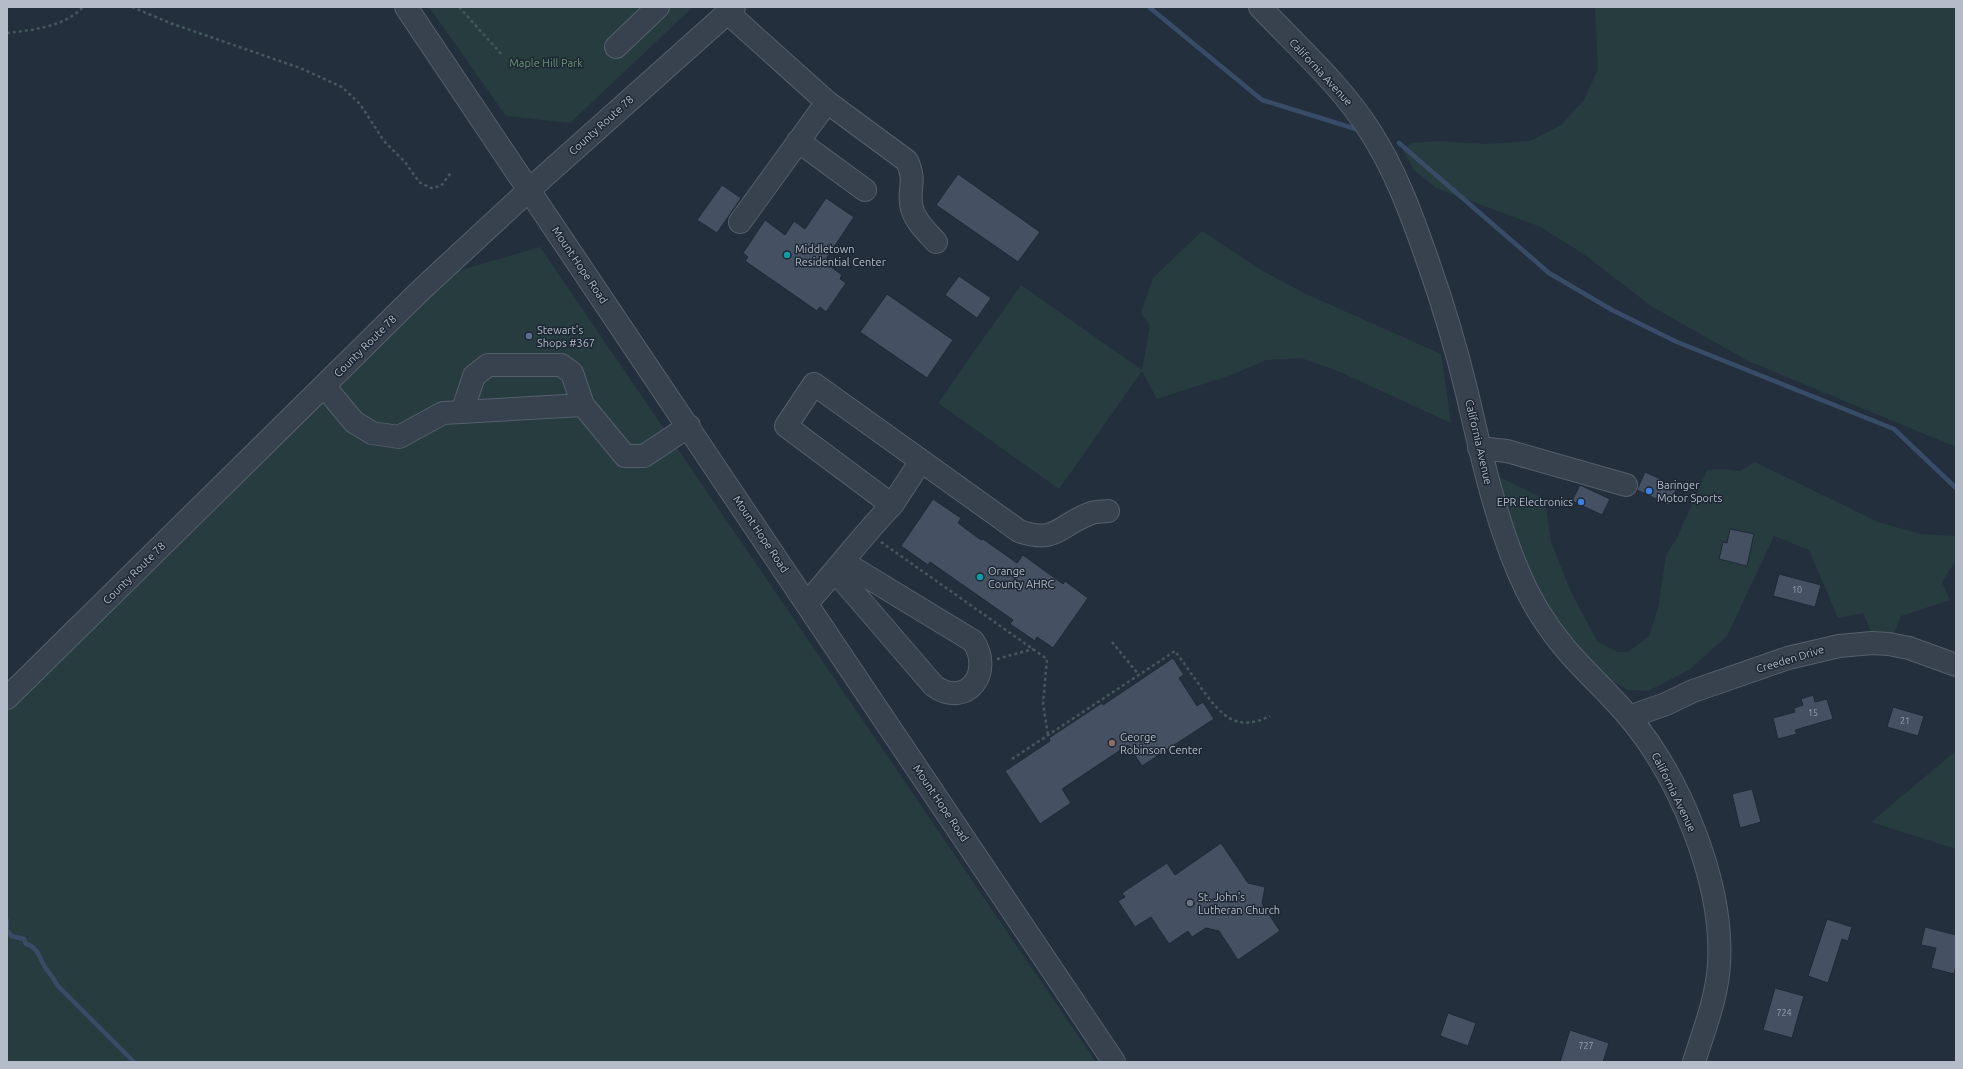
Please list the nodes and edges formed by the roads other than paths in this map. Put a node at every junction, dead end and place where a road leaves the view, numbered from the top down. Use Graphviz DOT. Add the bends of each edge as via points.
graph roads {
  1 [pos="406,7"];
  2 [pos="658,7"];
  3 [pos="1260,7"];
  4 [pos="731,10"];
  5 [pos="616,47"];
  6 [pos="827,102"];
  7 [pos="798,141"];
  8 [pos="529,190"];
  9 [pos="865,190"];
  10 [pos="740,222"];
  11 [pos="936,242"];
  12 [pos="324,386"];
  13 [pos="583,405"];
  14 [pos="462,412"];
  15 [pos="689,426"];
  16 [pos="1479,448"];
  17 [pos="921,461"];
  18 [pos="1626,485"];
  19 [pos="892,505"];
  20 [pos="1108,511"];
  21 [pos="839,567"];
  22 [pos="807,603"];
  23 [pos="1956,665"];
  24 [pos="7,698"];
  25 [pos="1629,717"];
  26 [pos="1114,1062"];
  27 [pos="1694,1062"];
  1 -- 8 [label="street, Mount Hope Road"];
  2 -- 5 [label="street"];
  3 -- 16 [label="street, California Avenue" via="1337,86 1355,108 1385,158 1414,222 1437,287 1453,339"];
  4 -- 6 [label="street"];
  4 -- 8 [label="street, County Route 78"];
  6 -- 7 [label="street"];
  6 -- 11 [label="street" via="907,161 913,173 911,204 916,219"];
  7 -- 9 [label="street"];
  7 -- 10 [label="street"];
  8 -- 12 [label="street, County Route 78"];
  8 -- 15 [label="street, Mount Hope Road"];
  12 -- 14 [label="street" via="354,422 372,433 399,437 443,413"];
  12 -- 24 [label="street, County Route 78"];
  13 -- 14 [label="street"];
  13 -- 14 [label="street" via="572,373 561,365 488,365 474,376"];
  13 -- 15 [label="street" via="625,456 644,456"];
  15 -- 22 [label="street, Mount Hope Road"];
  16 -- 18 [label="street" via="1507,451"];
  16 -- 25 [label="street, California Avenue" via="1511,554 1536,607 1565,648"];
  17 -- 19 [label="street"];
  17 -- 19 [label="street" via="814,384 786,426"];
  17 -- 20 [label="street" via="1019,531 1033,536 1053,534 1087,514"];
  19 -- 21 [label="street" via="866,532"];
  21 -- 21 [label="street" via="928,681 941,691 957,693 969,689 978,678 982,663 973,641"];
  21 -- 22 [label="street"];
  22 -- 26 [label="street, Mount Hope Road"];
  23 -- 25 [label="street, Creeden Drive" via="1909,648 1889,644 1839,646 1788,658 1693,691"];
  25 -- 27 [label="street, California Avenue" via="1652,748 1682,803 1711,882 1719,936 1718,972 1712,1005"];
}
